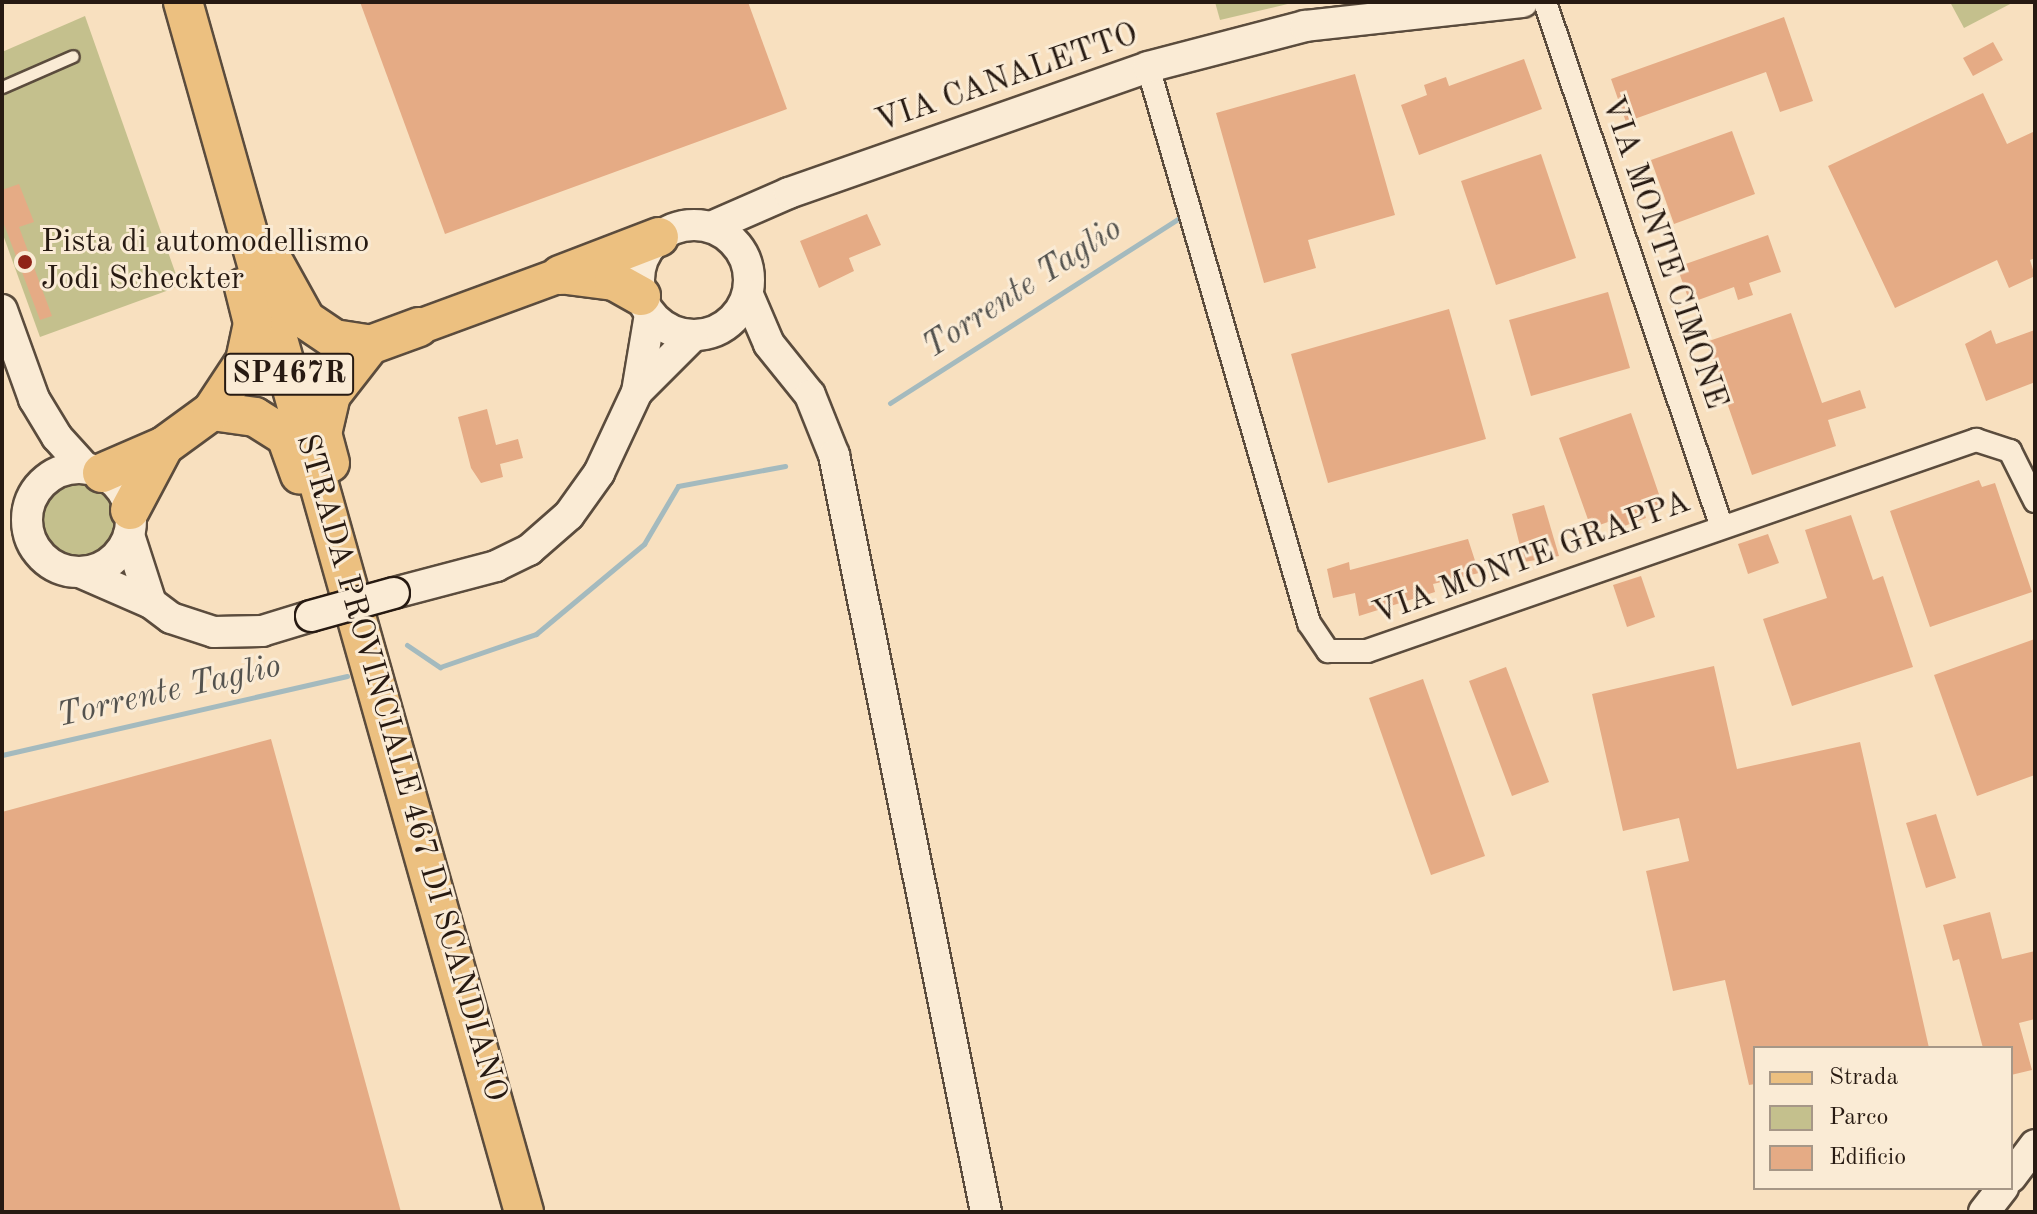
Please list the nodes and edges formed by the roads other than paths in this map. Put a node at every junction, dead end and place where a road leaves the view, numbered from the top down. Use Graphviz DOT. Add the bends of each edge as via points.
graph roads {
  1 [pos="183,2"];
  2 [pos="1523,2"];
  3 [pos="1545,2"];
  4 [pos="73,56"];
  5 [pos="1148,67"];
  6 [pos="2,87"];
  7 [pos="209,91"];
  8 [pos="757,208"];
  9 [pos="711,227"];
  10 [pos="659,237"];
  11 [pos="560,275"];
  12 [pos="748,281"];
  13 [pos="646,305"];
  14 [pos="2,310"];
  15 [pos="419,327"];
  16 [pos="707,333"];
  17 [pos="769,344"];
  18 [pos="370,345"];
  19 [pos="637,392"];
  20 [pos="34,399"];
  21 [pos="212,411"];
  22 [pos="164,446"];
  23 [pos="94,471"];
  24 [pos="42,483"];
  25 [pos="2,500"];
  26 [pos="2035,501"];
  27 [pos="130,522"];
  28 [pos="1721,525"];
  29 [pos="15,528"];
  30 [pos="82,573"];
  31 [pos="151,603"];
  32 [pos="368,658"];
  33 [pos="2035,1145"];
  34 [pos="2013,1174"];
  35 [pos="2001,1190"];
  36 [pos="524,1212"];
  37 [pos="986,1212"];
  38 [pos="1984,1212"];
  1 -- 7 [label="highway, STRADA PROVINCIALE 467 DI SCANDIANO / SP467R"];
  2 -- 5 [label="main road, VIA CANALETTO" via="1305,26"];
  3 -- 28 [label="street, VIA MONTE CIMONE"];
  4 -- 6 [label="lane"];
  5 -- 8 [label="main road, VIA CANALETTO"];
  5 -- 28 [label="street, VIA MONTE GRAPPA" via="1309,623 1328,651 1367,651"];
  7 -- 18 [label="highway" via="277,272 306,320 334,339"];
  7 -- 21 [label="highway" via="225,206 253,323 245,361"];
  7 -- 32 [label="highway, STRADA PROVINCIALE 467 DI SCANDIANO / SP467R"];
  8 -- 9 [label="main road, VIA CANALETTO"];
  8 -- 12 [label="main road" via="743,248"];
  9 -- 10 [label="main road" via="679,227"];
  9 -- 12 [label="main road" via="731,238"];
  10 -- 11 [label="highway"];
  10 -- 13 [label="main road" via="641,264"];
  11 -- 13 [label="highway" via="614,281"];
  11 -- 15 [label="main road"];
  12 -- 16 [label="main road" via="738,315"];
  12 -- 17 [label="main road"];
  13 -- 16 [label="main road" via="674,332"];
  13 -- 19 [label="main road"];
  14 -- 20 [label="main road"];
  15 -- 18 [label="highway"];
  16 -- 17 [label="main road"];
  16 -- 19 [label="main road"];
  17 -- 37 [label="main road" via="810,395 834,455"];
  18 -- 32 [label="highway" via="331,395 322,434 352,543"];
  19 -- 31 [label="main road, bridge" via="585,497 529,550 496,566 262,631 214,632 171,618"];
  20 -- 23 [label="main road" via="57,437"];
  20 -- 24 [label="main road" via="30,407"];
  21 -- 22 [label="highway"];
  21 -- 32 [label="highway" via="255,417 286,436"];
  22 -- 23 [label="highway"];
  22 -- 27 [label="highway"];
  23 -- 24 [label="main road"];
  23 -- 27 [label="main road" via="123,492"];
  24 -- 25 [label="main road"];
  24 -- 29 [label="main road"];
  26 -- 28 [label="street, VIA MONTE GRAPPA" via="2010,451 1976,440"];
  27 -- 30 [label="main road" via="112,561"];
  27 -- 31 [label="main road"];
  29 -- 30 [label="main road" via="43,559 61,570"];
  30 -- 31 [label="main road"];
  32 -- 36 [label="highway, STRADA PROVINCIALE 467 DI SCANDIANO / SP467R"];
  33 -- 34 [label="main road"];
  35 -- 38 [label="main road"];
}
